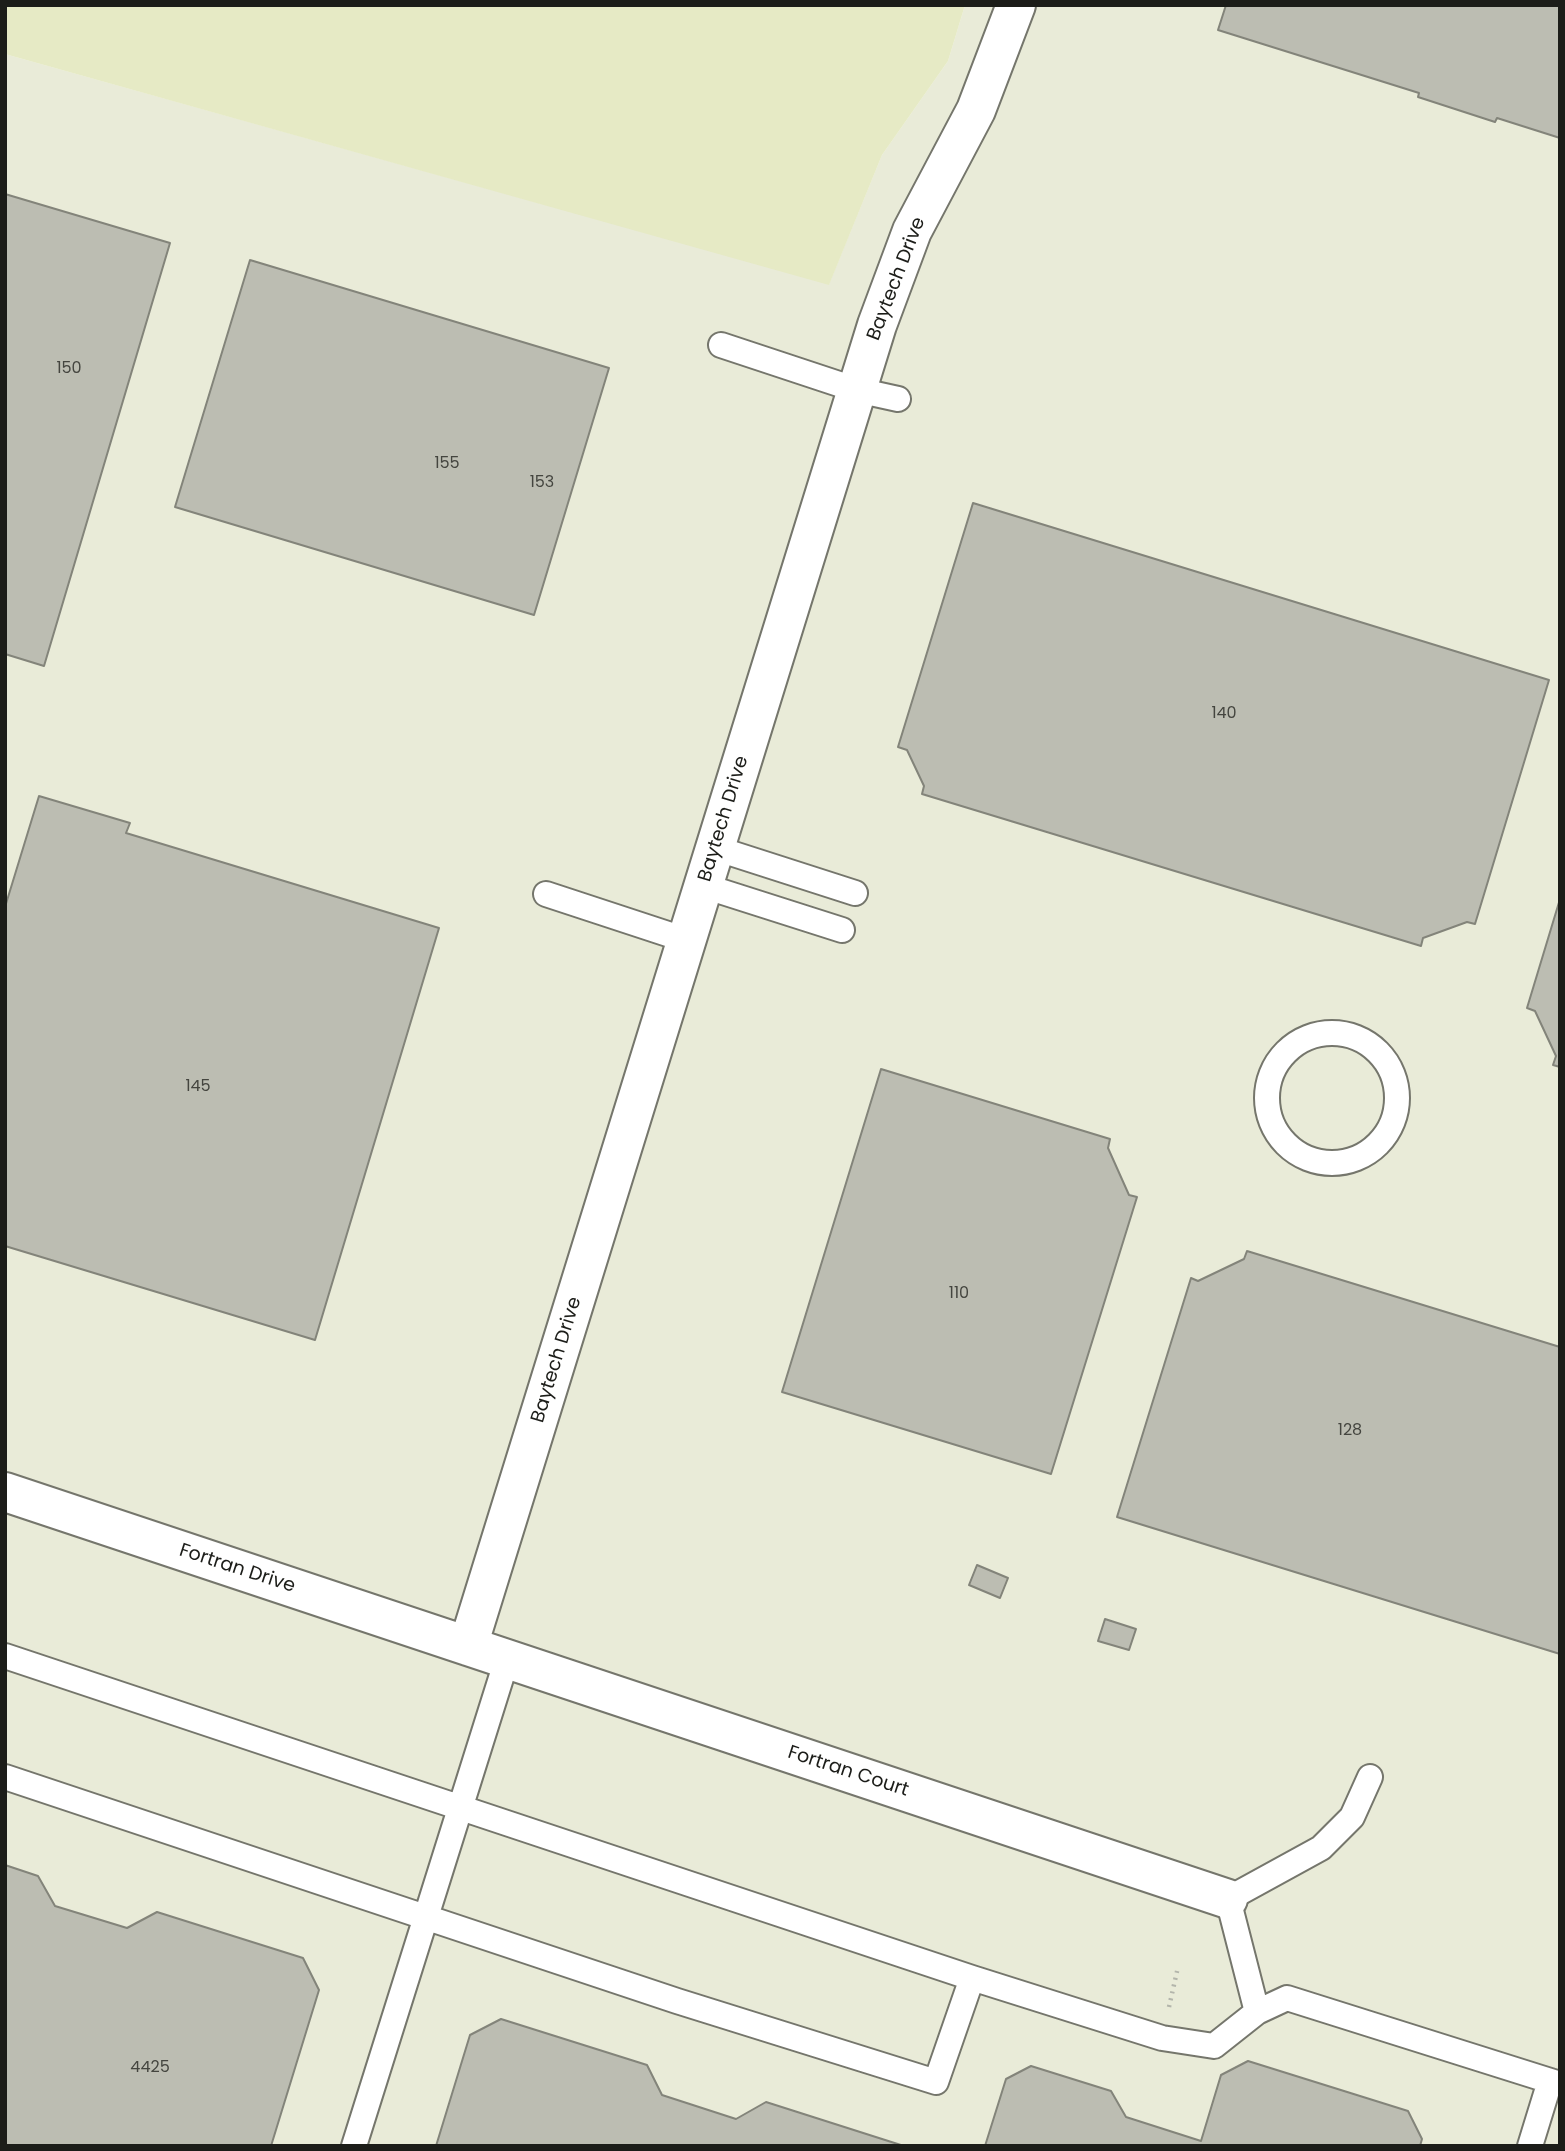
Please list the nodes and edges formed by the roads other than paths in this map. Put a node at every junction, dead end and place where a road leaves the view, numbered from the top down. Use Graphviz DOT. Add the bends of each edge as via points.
graph roads {
  1 [pos="1016,5"];
  2 [pos="721,345"];
  3 [pos="857,390"];
  4 [pos="898,399"];
  5 [pos="715,848"];
  6 [pos="704,886"];
  7 [pos="855,892"];
  8 [pos="546,894"];
  9 [pos="842,930"];
  10 [pos="686,940"];
  11 [pos="1380,1053"];
  12 [pos="5,1492"];
  13 [pos="468,1646"];
  14 [pos="5,1656"];
  15 [pos="507,1659"];
  16 [pos="5,1777"];
  17 [pos="1370,1777"];
  18 [pos="460,1807"];
  19 [pos="1228,1899"];
  20 [pos="426,1917"];
  21 [pos="972,1978"];
  22 [pos="1257,2012"];
  23 [pos="1555,2082"];
  24 [pos="354,2146"];
  25 [pos="1530,2146"];
  1 -- 3 [label="street, Baytech Drive" via="976,110 912,231"];
  2 -- 3 [label="lane"];
  3 -- 4 [label="lane"];
  3 -- 5 [label="street, Baytech Drive"];
  5 -- 6 [label="street, Baytech Drive"];
  5 -- 7 [label="lane"];
  6 -- 9 [label="lane"];
  6 -- 10 [label="street, Baytech Drive"];
  8 -- 10 [label="lane"];
  10 -- 13 [label="street, Baytech Drive"];
  11 -- 11 [label="lane" via="1358,1038 1334,1032 1308,1037 1287,1051 1273,1072 1267,1097 1271,1122 1285,1143 1306,1158 1330,1164 1356,1159 1377,1145 1392,1125 1398,1100 1393,1074"];
  12 -- 13 [label="street, Fortran Drive"];
  13 -- 15 [label="street, Fortran Court"];
  14 -- 18 [label="lane"];
  15 -- 18 [label="lane"];
  15 -- 19 [label="street, Fortran Court"];
  16 -- 20 [label="lane"];
  17 -- 19 [label="lane" via="1352,1818 1321,1847"];
  18 -- 20 [label="lane"];
  18 -- 21 [label="lane"];
  19 -- 22 [label="lane"];
  20 -- 21 [label="lane" via="936,2082"];
  20 -- 24 [label="lane"];
  21 -- 22 [label="lane" via="1162,2038 1214,2046"];
  22 -- 23 [label="lane" via="1287,1998"];
  23 -- 25 [label="lane"];
}
